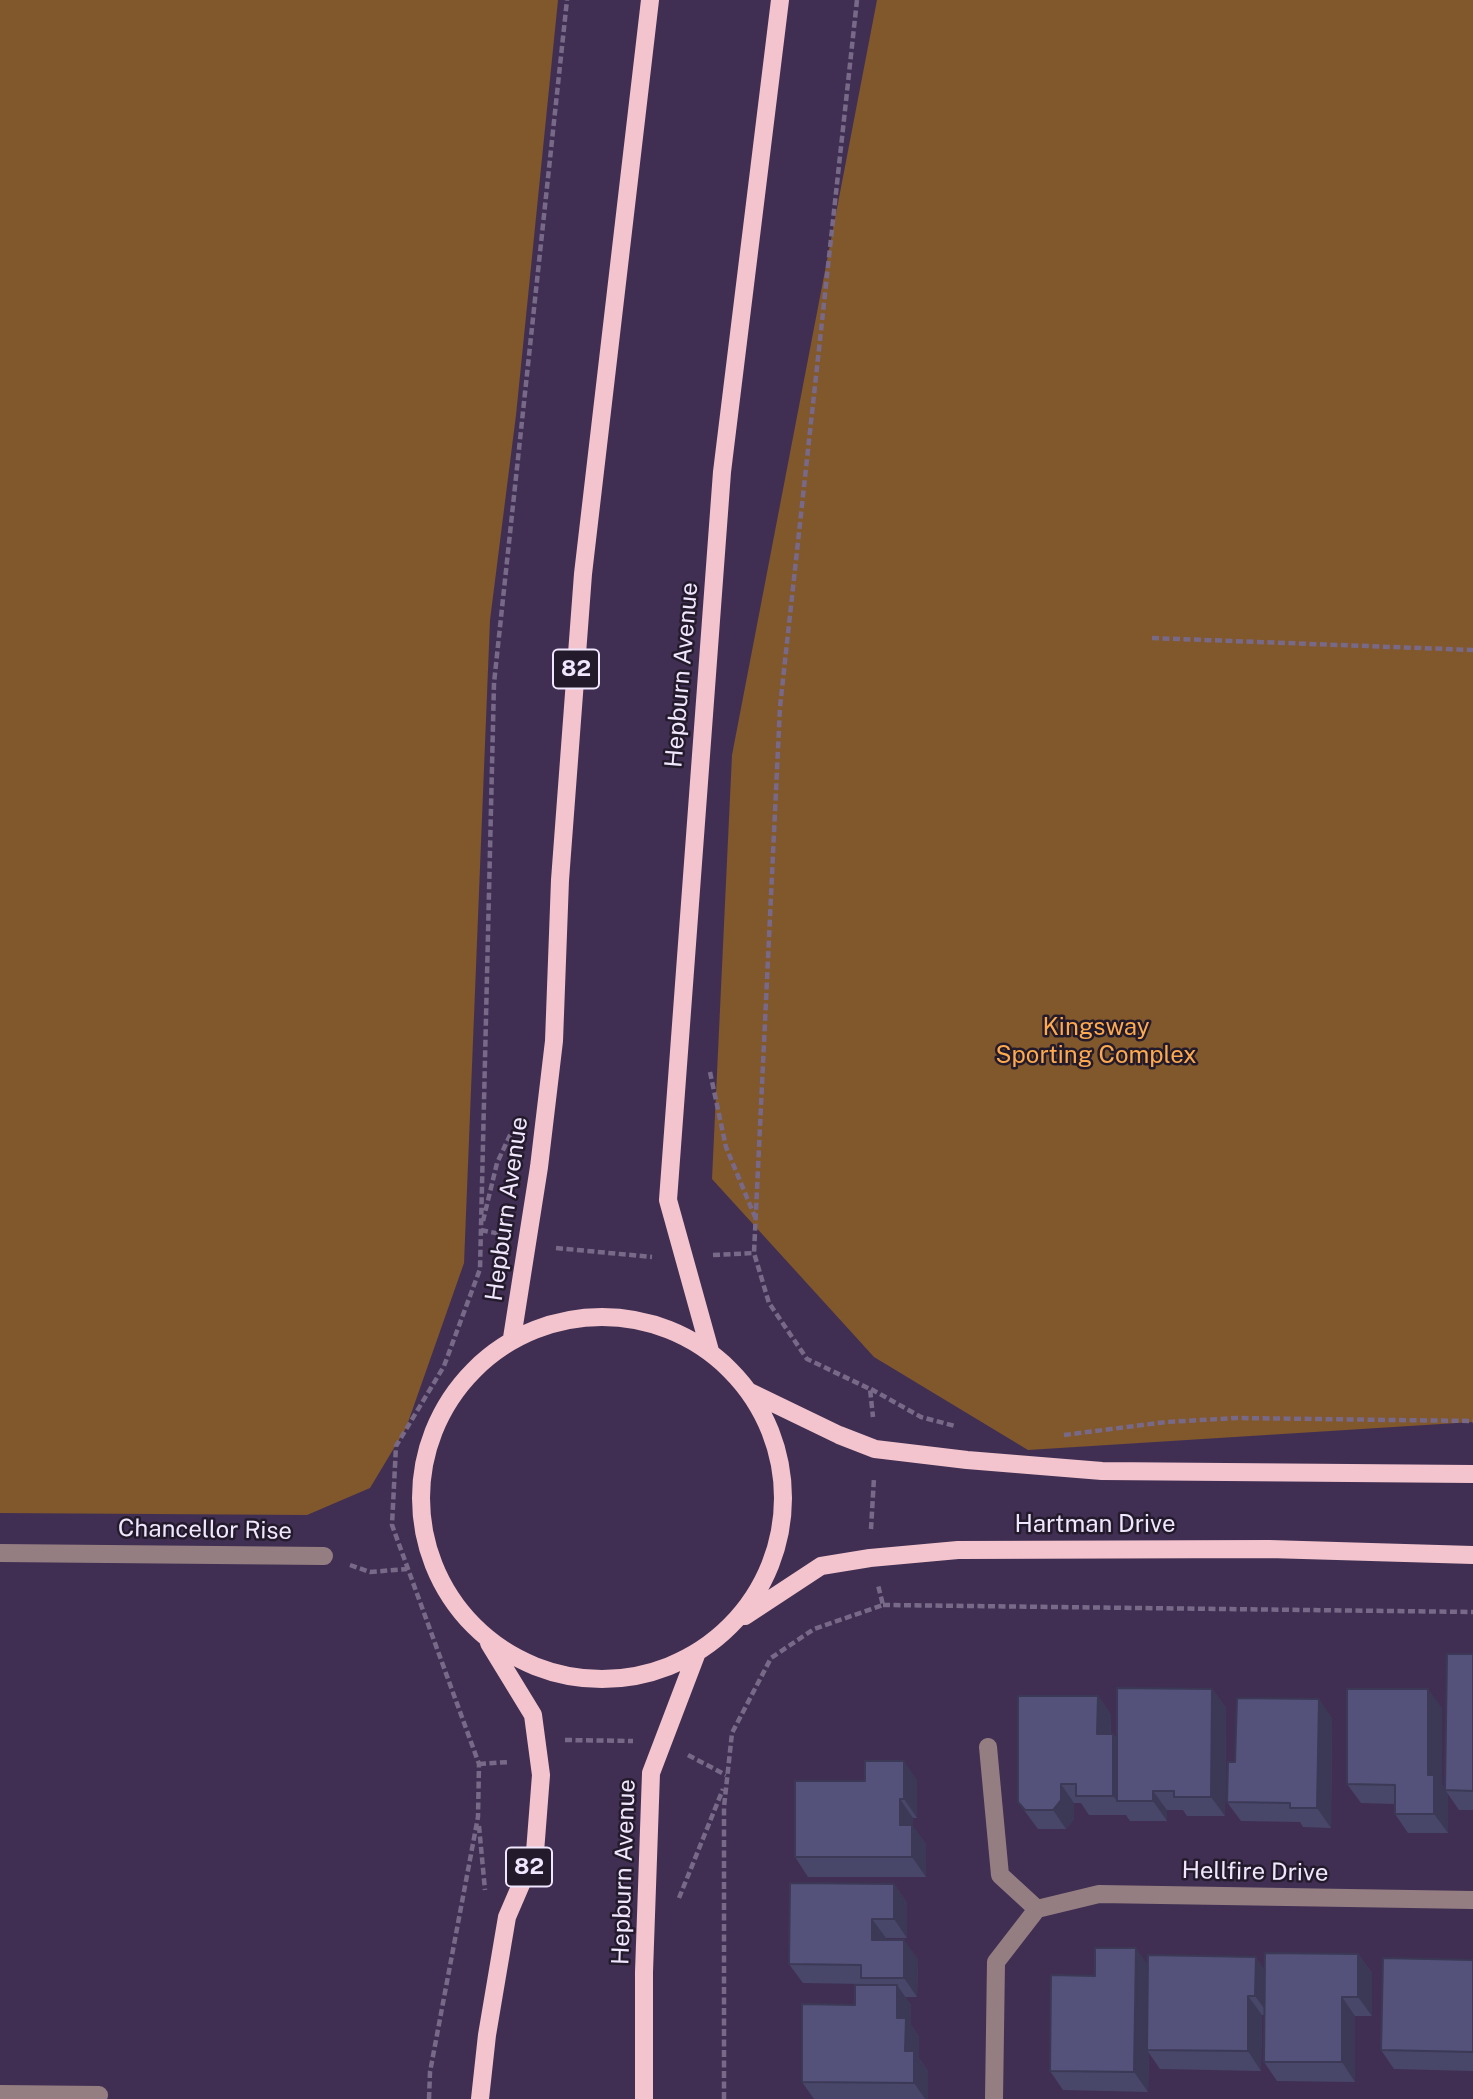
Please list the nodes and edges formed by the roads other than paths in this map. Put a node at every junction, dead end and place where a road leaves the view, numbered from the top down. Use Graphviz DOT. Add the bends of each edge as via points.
graph roads {
  1 [pos="650,0"];
  2 [pos="780,0"];
  3 [pos="512,1338"];
  4 [pos="710,1351"];
  5 [pos="750,1392"];
  6 [pos="1473,1474"];
  7 [pos="0,1553"];
  8 [pos="1473,1555"];
  9 [pos="324,1556"];
  10 [pos="736,1622"];
  11 [pos="489,1643"];
  12 [pos="696,1655"];
  13 [pos="988,1747"];
  14 [pos="1473,1900"];
  15 [pos="1037,1909"];
  16 [pos="0,2094"];
  17 [pos="99,2095"];
  18 [pos="480,2099"];
  19 [pos="644,2099"];
  20 [pos="994,2099"];
  1 -- 3 [label="main road, Hepburn Avenue / 82" via="583,574 560,880 554,1041"];
  2 -- 4 [label="main road, Hepburn Avenue / 82" via="722,472 668,1200"];
  3 -- 4 [label="main road, 82" via="559,1320 612,1315 670,1328"];
  3 -- 11 [label="main road, 82" via="460,1382 426,1450 422,1530 447,1595"];
  4 -- 5 [label="main road, 82"];
  5 -- 6 [label="main road" via="875,1449 967,1460 1101,1471"];
  5 -- 10 [label="main road, 82" via="780,1458 781,1531 765,1578"];
  7 -- 9 [label="street, Chancellor Rise"];
  8 -- 10 [label="main road, Hartman Drive" via="1269,1549 971,1550 870,1558 821,1566"];
  10 -- 12 [label="main road, 82"];
  11 -- 12 [label="main road, 82" via="545,1672 593,1682 652,1674"];
  11 -- 18 [label="main road, 82" via="533,1715 541,1775 535,1852 507,1917"];
  12 -- 19 [label="main road, Hepburn Avenue / 82" via="651,1773"];
  13 -- 15 [label="street" via="1000,1875"];
  14 -- 15 [label="street, Hellfire Drive" via="1100,1894"];
  15 -- 20 [label="street" via="996,1962"];
  16 -- 17 [label="street"];
}
